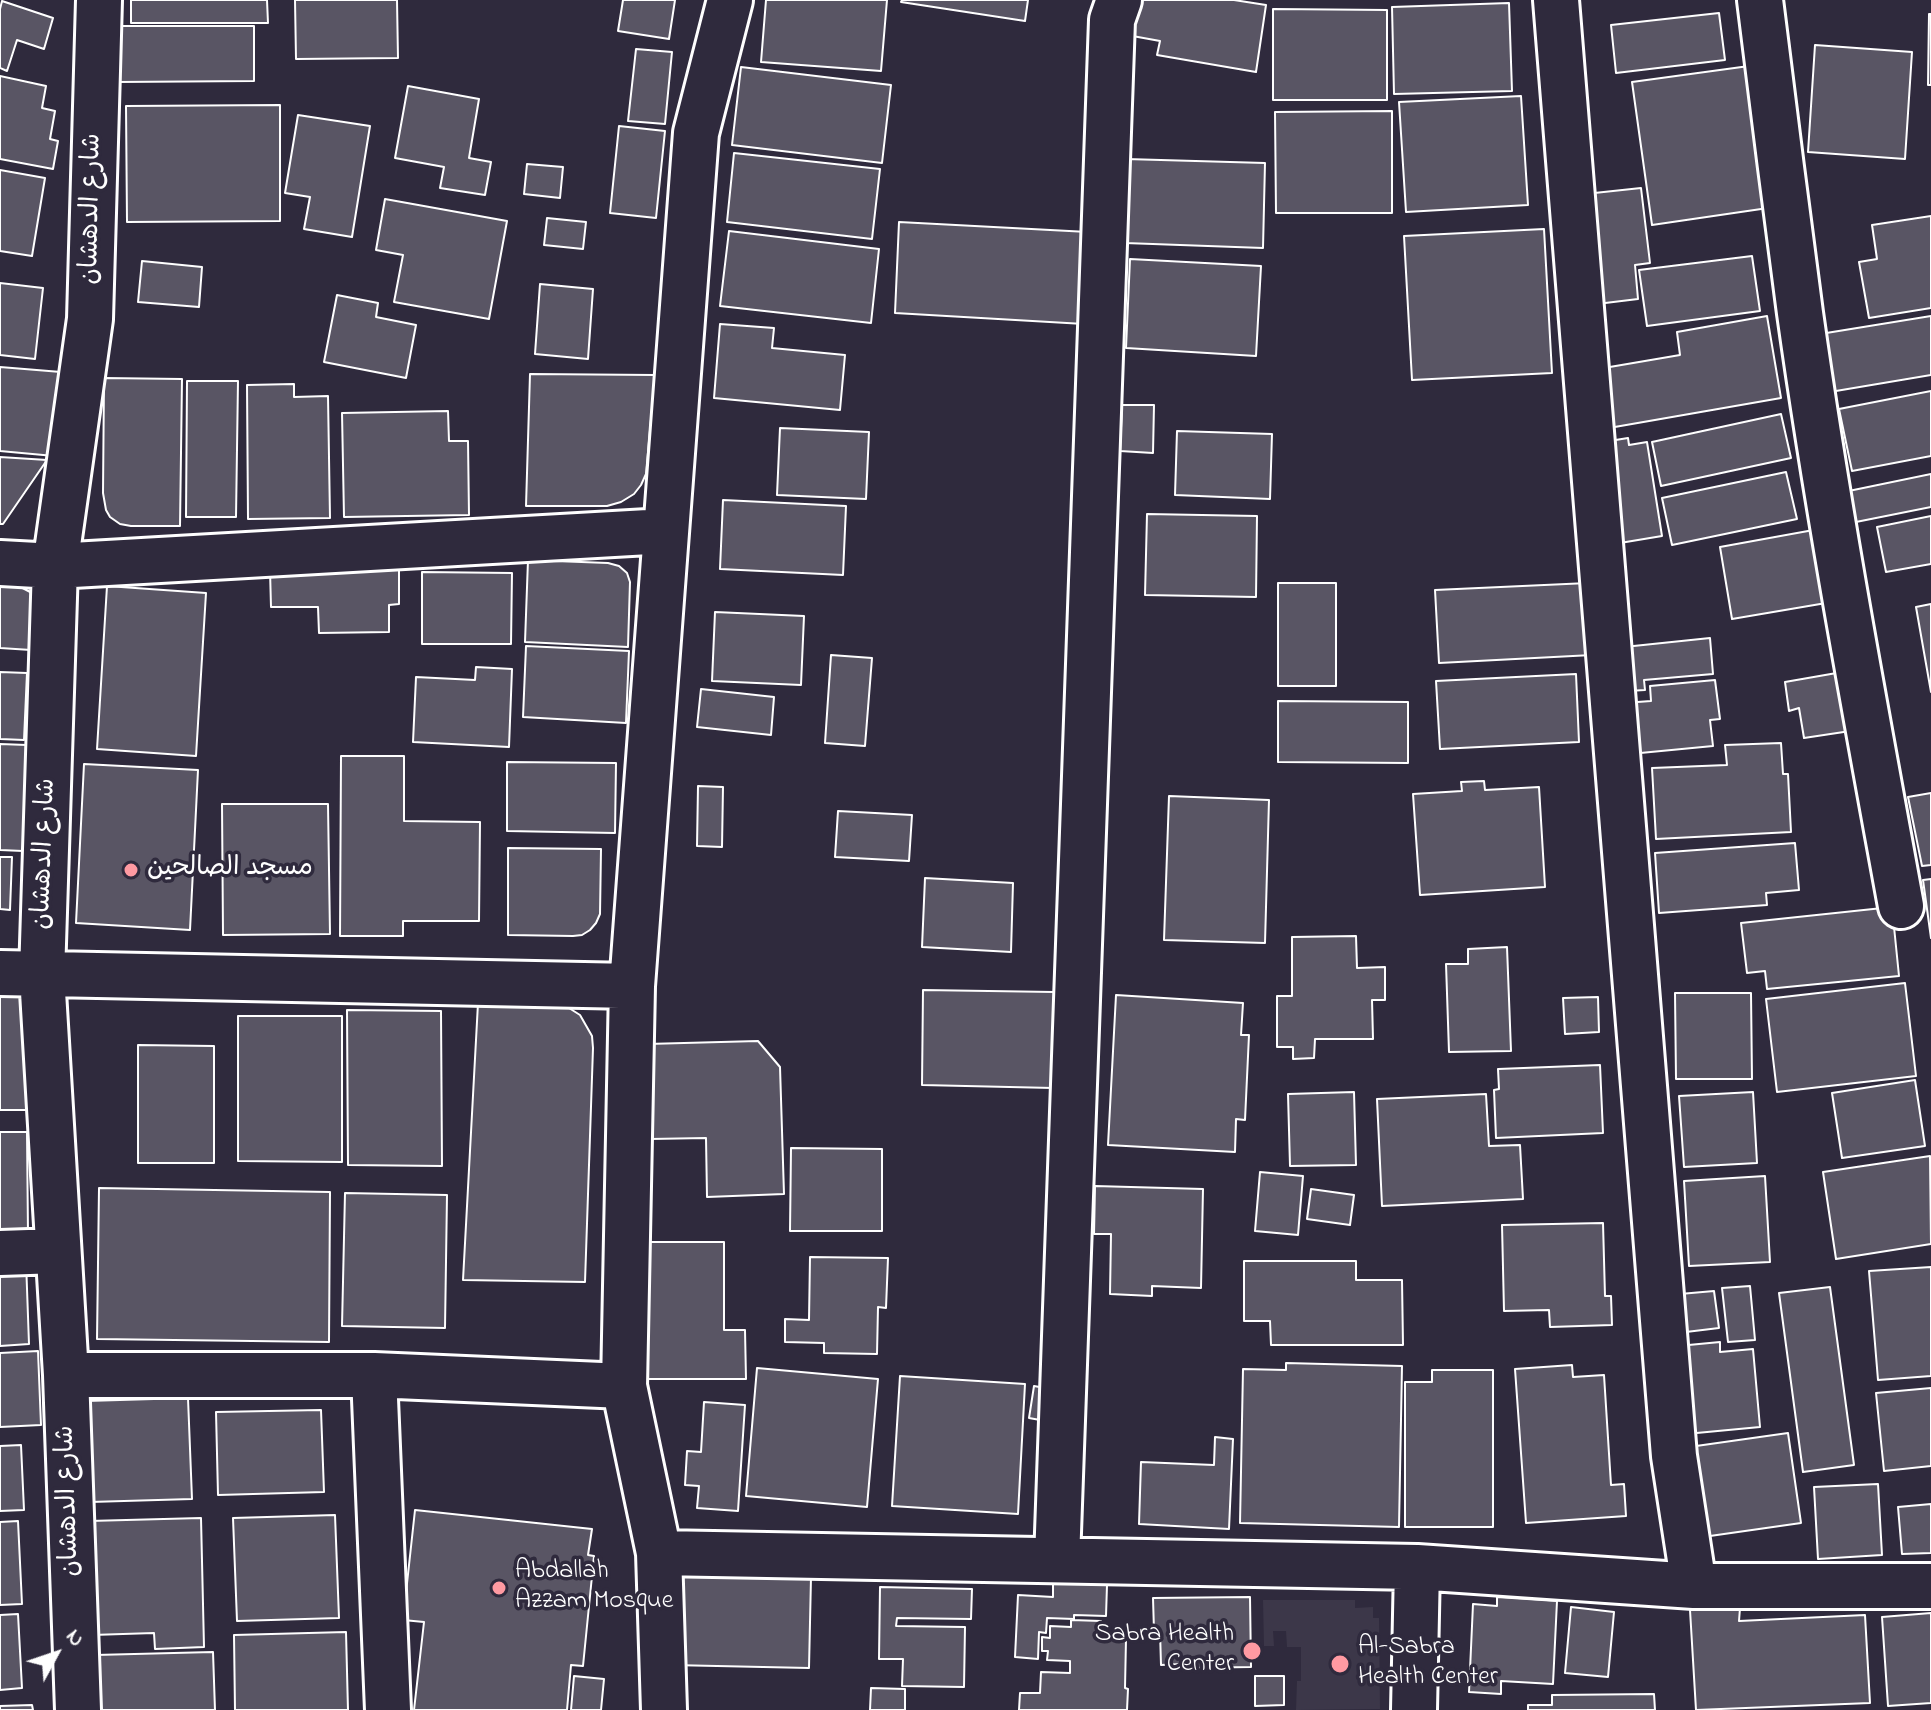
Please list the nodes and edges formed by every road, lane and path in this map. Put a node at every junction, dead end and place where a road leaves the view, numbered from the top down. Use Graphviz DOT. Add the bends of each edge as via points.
graph roads {
  1 [pos="99,0"];
  2 [pos="730,0"];
  3 [pos="1119,0"];
  4 [pos="1556,0"];
  5 [pos="1760,0"];
  6 [pos="666,531"];
  7 [pos="0,563"];
  8 [pos="55,566"];
  9 [pos="1901,906"];
  10 [pos="21,974"];
  11 [pos="632,986"];
  12 [pos="58,1251"];
  13 [pos="0,1253"];
  14 [pos="66,1375"];
  15 [pos="374,1375"];
  16 [pos="624,1386"];
  17 [pos="659,1553"];
  18 [pos="1057,1560"];
  19 [pos="1417,1567"];
  20 [pos="1694,1586"];
  21 [pos="1931,1586"];
  22 [pos="78,1710"];
  23 [pos="388,1710"];
  24 [pos="664,1710"];
  25 [pos="1414,1710"];
  1 -- 8 [label="street, شارع الدهشان" via="90,319"];
  2 -- 6 [label="street" via="696,133"];
  3 -- 18 [label="street" via="1112,20"];
  4 -- 20 [label="street" via="1672,1440"];
  5 -- 9 [label="street" via="1800,314"];
  6 -- 8 [label="street"];
  6 -- 11 [label="street"];
  7 -- 8 [label="street"];
  8 -- 10 [label="street, شارع الدهشان"];
  10 -- 11 [label="street"];
  10 -- 12 [label="street, شارع الدهشان"];
  11 -- 16 [label="street"];
  12 -- 13 [label="street"];
  12 -- 14 [label="street, شارع الدهشان"];
  14 -- 15 [label="street"];
  14 -- 22 [label="street, شارع الدهشان"];
  15 -- 16 [label="street"];
  15 -- 23 [label="street"];
  16 -- 17 [label="street"];
  17 -- 18 [label="street"];
  17 -- 24 [label="street"];
  18 -- 19 [label="street"];
  19 -- 20 [label="street"];
  19 -- 25 [label="street"];
  20 -- 21 [label="street"];
}
